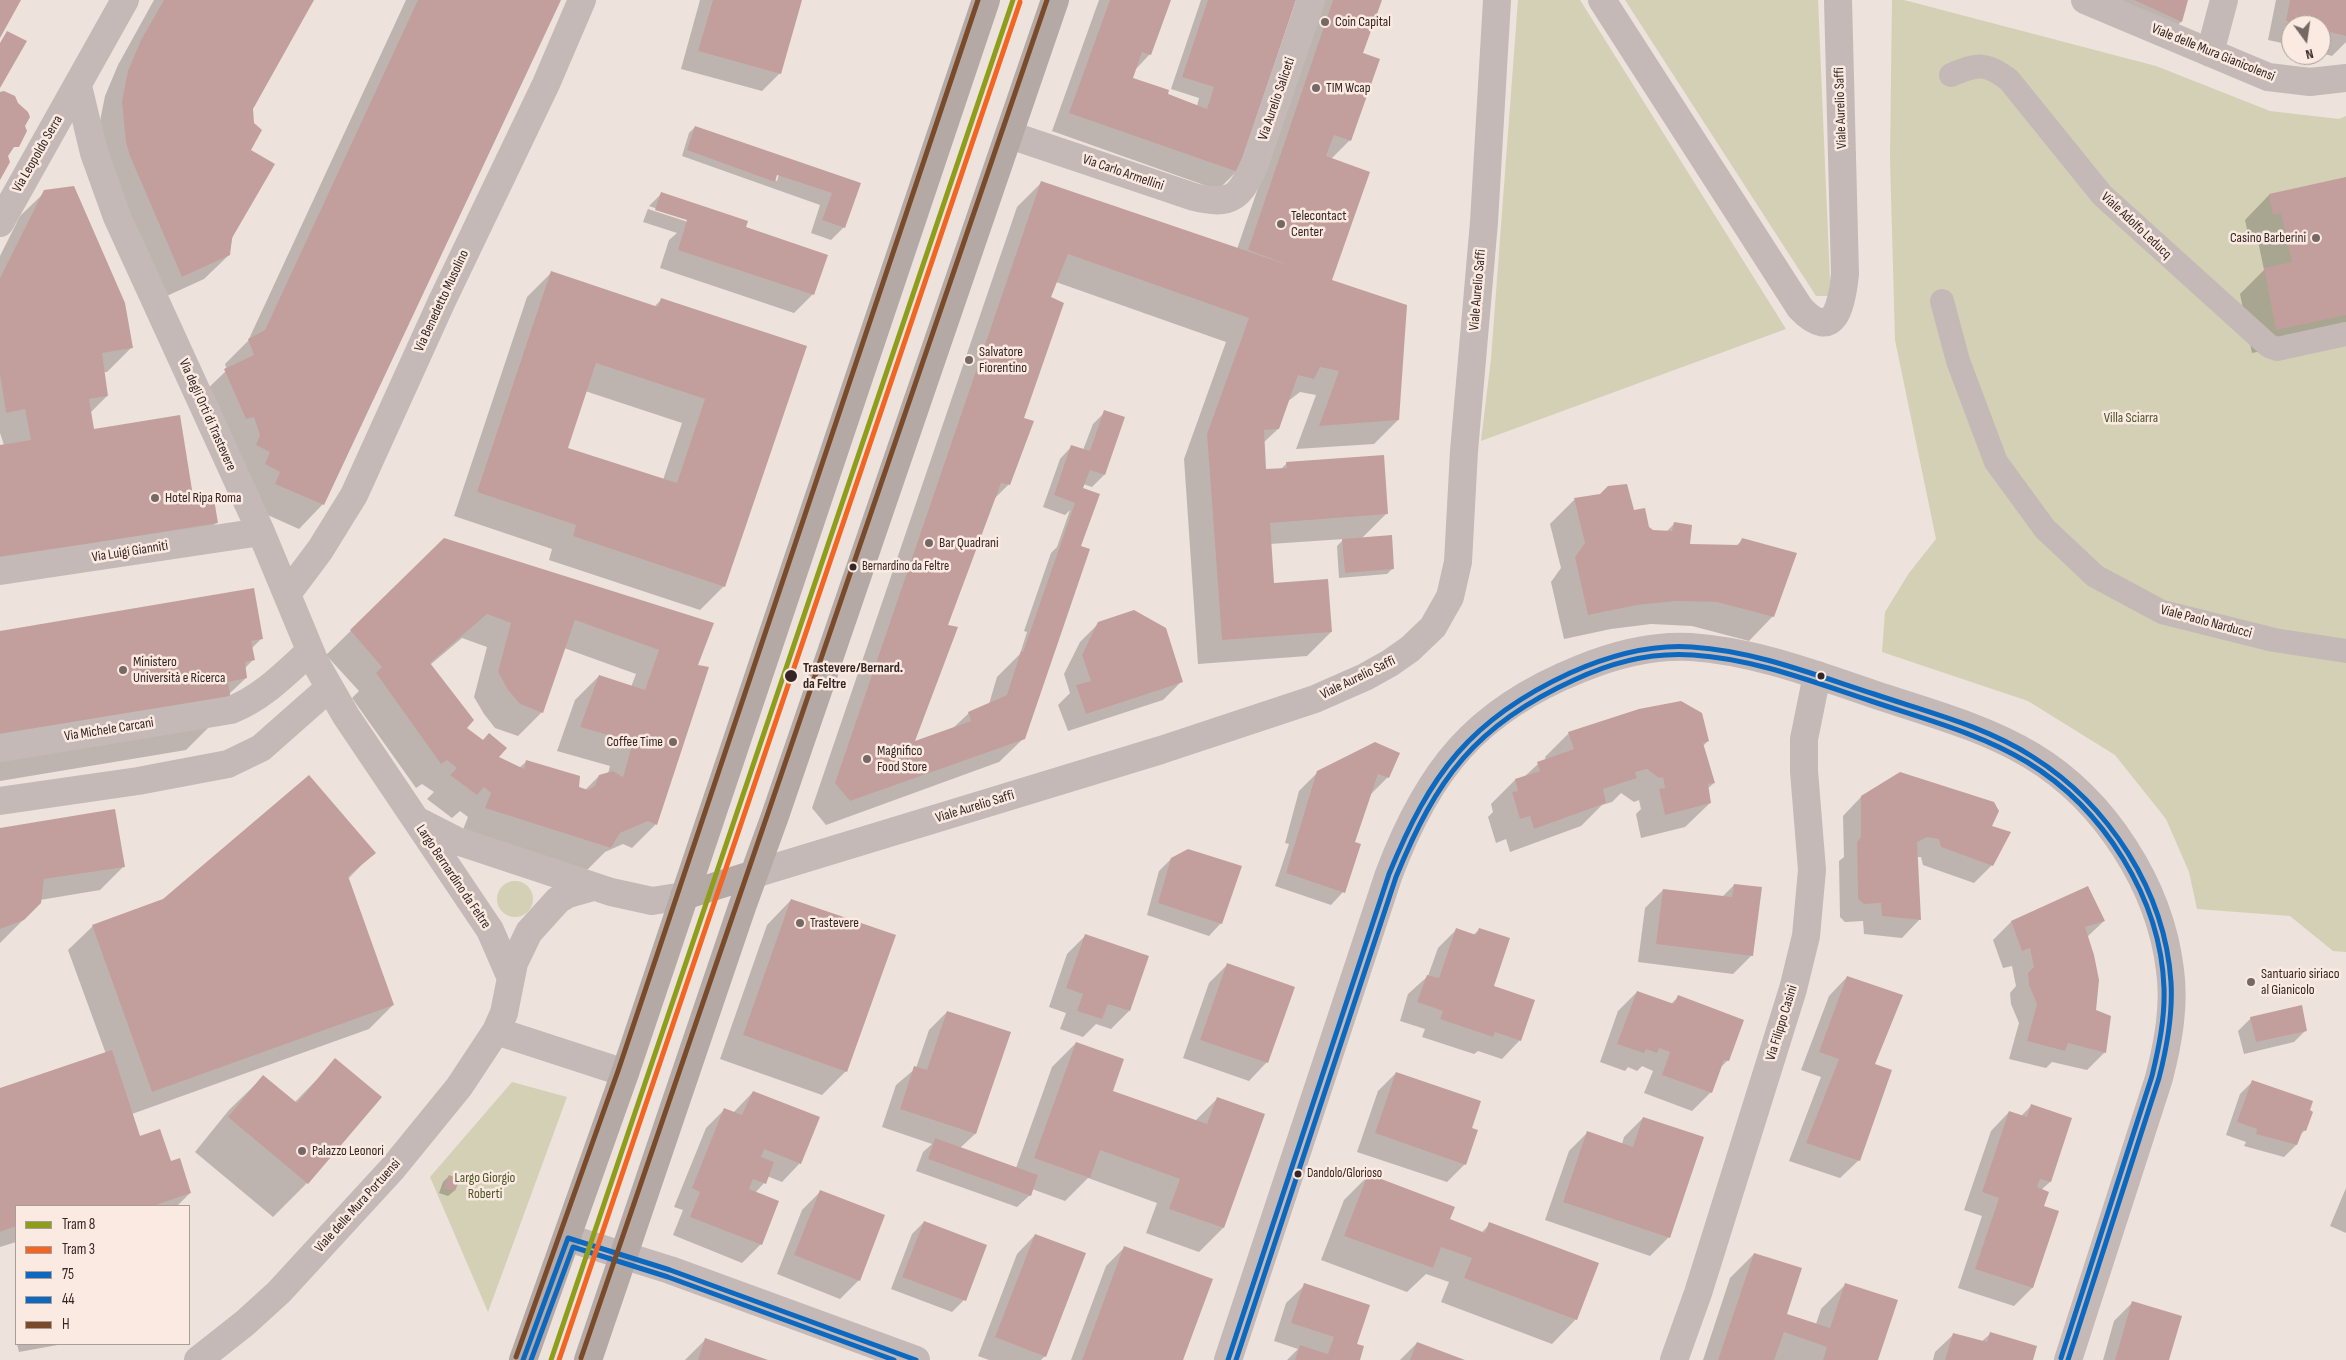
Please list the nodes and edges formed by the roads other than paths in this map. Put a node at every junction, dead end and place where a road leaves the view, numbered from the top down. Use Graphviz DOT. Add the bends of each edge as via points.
graph roads {
  1 [pos="126,0"];
  2 [pos="582,0"];
  3 [pos="986,0"];
  4 [pos="1056,0"];
  5 [pos="1311,0"];
  6 [pos="1497,0"];
  7 [pos="1602,0"];
  8 [pos="1838,0"];
  9 [pos="2085,0"];
  10 [pos="2224,0"];
  11 [pos="2210,53"];
  12 [pos="1951,75"];
  13 [pos="2346,78"];
  14 [pos="78,86"];
  15 [pos="1010,135"];
  16 [pos="1236,195"];
  17 [pos="0,223"];
  18 [pos="1942,301"];
  19 [pos="2346,334"];
  20 [pos="261,532"];
  21 [pos="0,571"];
  22 [pos="287,594"];
  23 [pos="310,651"];
  24 [pos="2346,652"];
  25 [pos="1817,675"];
  26 [pos="328,688"];
  27 [pos="0,748"];
  28 [pos="0,801"];
  29 [pos="412,817"];
  30 [pos="754,874"];
  31 [pos="593,887"];
  32 [pos="684,896"];
  33 [pos="510,976"];
  34 [pos="496,1031"];
  35 [pos="625,1073"];
  36 [pos="568,1238"];
  37 [pos="624,1255"];
  38 [pos="198,1360"];
  39 [pos="524,1360"];
  40 [pos="588,1360"];
  41 [pos="916,1360"];
  42 [pos="1228,1360"];
  43 [pos="1674,1360"];
  44 [pos="2068,1360"];
  1 -- 14 [label="street"];
  2 -- 22 [label="street, Via Benedetto Musolino" via="354,495 320,550"];
  3 -- 32 [label="main road"];
  4 -- 15 [label="main road"];
  5 -- 16 [label="street, Via Aurelio Saliceti" via="1255,163"];
  6 -- 30 [label="street, Viale Aurelio Saffi" via="1458,562 1450,597 1433,627 1390,664 1308,701 1161,750"];
  7 -- 8 [label="street, Viale Aurelio Saffi" via="1800,308 1818,322 1832,320 1840,310 1844,285"];
  9 -- 11 [label="street, Viale delle Mura Gianicolensi"];
  10 -- 11 [label="street"];
  11 -- 13 [label="street, Viale delle Mura Gianicolensi" via="2253,72 2288,81 2321,82"];
  12 -- 19 [label="street, Viale Adolfo Leducq" via="1974,65 1996,71 2009,80 2102,195 2269,346 2277,349"];
  14 -- 17 [label="street, Via Leopoldo Serra"];
  14 -- 20 [label="street, Via degli Orti di Trastevere" via="94,153 117,217"];
  15 -- 16 [label="street, Via Carlo Armellini" via="1194,197 1218,202"];
  15 -- 30 [label="main road"];
  18 -- 24 [label="street, Viale Paolo Narducci" via="1958,361 1996,462 2044,529 2095,576 2162,612 2274,640"];
  20 -- 21 [label="street, Via Luigi Gianniti"];
  20 -- 22 [label="street, Via degli Orti di Trastevere"];
  22 -- 23 [label="street, Via degli Orti di Trastevere"];
  23 -- 26 [label="street, Via degli Orti di Trastevere"];
  23 -- 27 [label="street, Via Michele Carcani" via="257,698 231,710"];
  25 -- 42 [label="street" via="1758,658 1707,649 1674,648 1621,655 1568,673 1522,696 1488,719 1451,757 1419,806 1392,866"];
  25 -- 43 [label="street, Via Filippo Casini" via="1804,739 1812,870 1806,936 1778,1037"];
  25 -- 44 [label="street" via="2003,740 2046,764 2100,815 2141,878 2155,910 2171,981 2171,1013 2165,1056"];
  26 -- 28 [label="street" via="261,748 218,767"];
  26 -- 29 [label="street, Via degli Orti di Trastevere"];
  29 -- 31 [label="street, Largo Bernardino da Feltre" via="457,841"];
  29 -- 33 [label="street, Largo Bernardino da Feltre" via="490,930"];
  30 -- 32 [label="main road"];
  30 -- 37 [label="main road"];
  31 -- 32 [label="street, Largo Bernardino da Feltre" via="652,901"];
  31 -- 33 [label="street, Largo Bernardino da Feltre" via="568,894 549,908 529,932"];
  32 -- 35 [label="main road"];
  33 -- 34 [label="street, Largo Bernardino da Feltre" via="504,1013"];
  34 -- 35 [label="street"];
  34 -- 38 [label="street, Viale delle Mura Portuensi" via="438,1113 357,1209 263,1307"];
  35 -- 36 [label="main road"];
  36 -- 37 [label="street"];
  36 -- 39 [label="main road"];
  37 -- 40 [label="main road"];
  37 -- 41 [label="street"];
}
